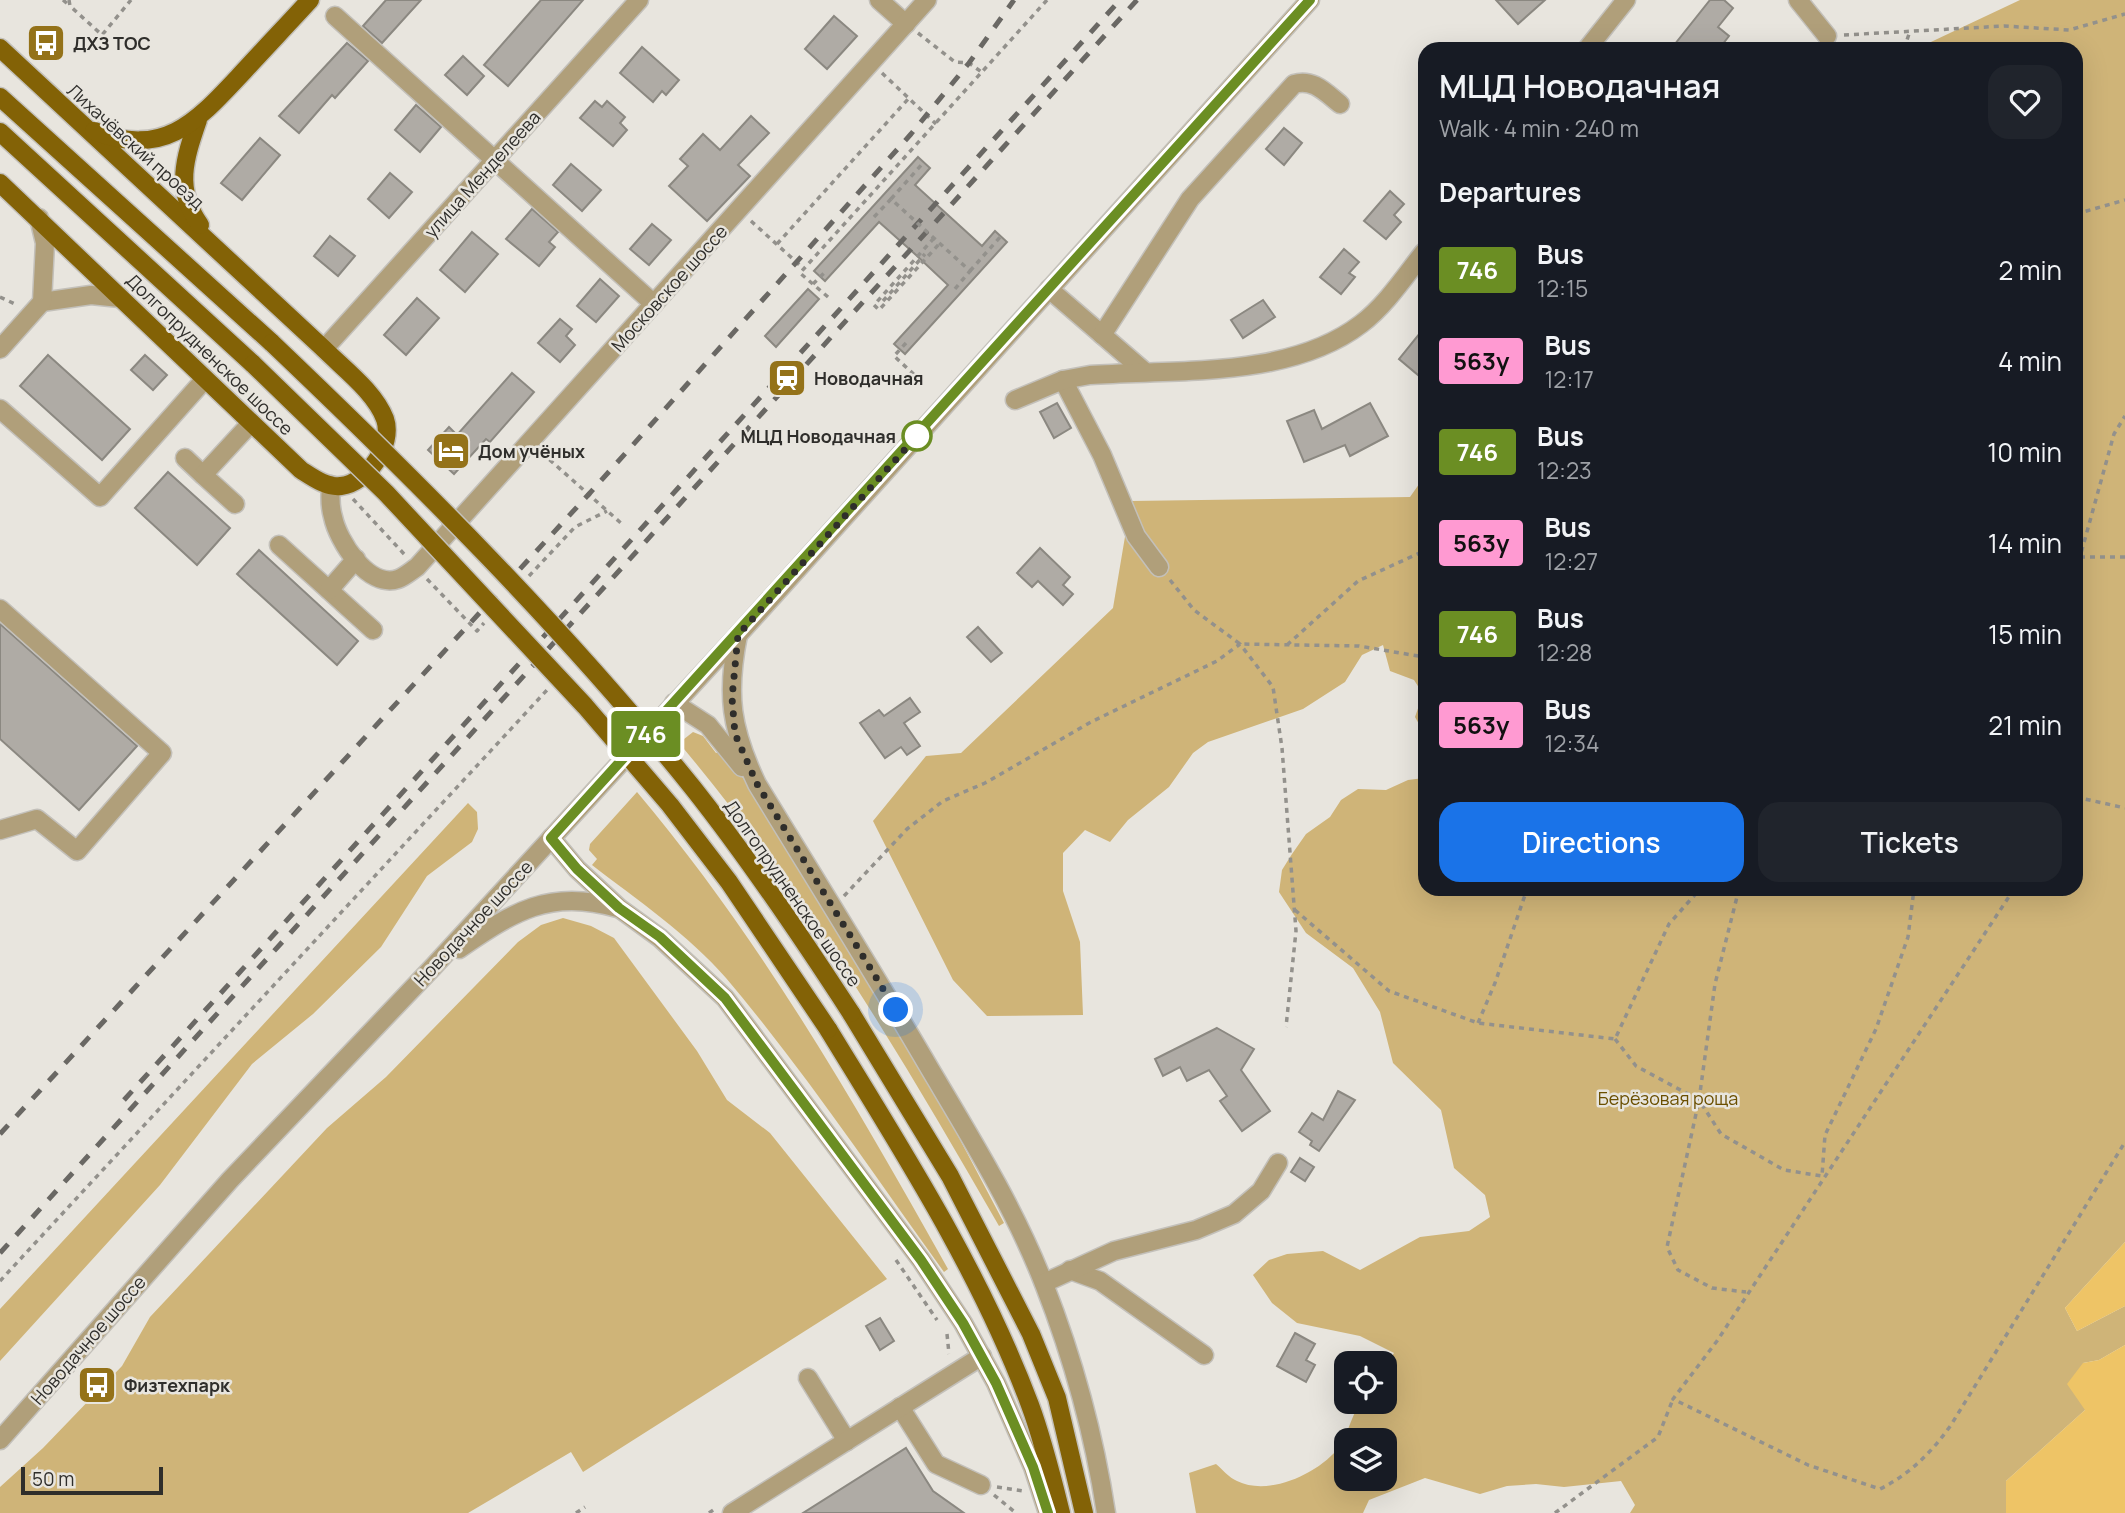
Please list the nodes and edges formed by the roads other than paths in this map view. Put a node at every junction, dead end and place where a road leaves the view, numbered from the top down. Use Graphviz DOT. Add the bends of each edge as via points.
graph roads {
  1 [pos="310,0"];
  2 [pos="639,0"];
  3 [pos="879,0"];
  4 [pos="927,0"];
  5 [pos="1310,0"];
  6 [pos="1626,0"];
  7 [pos="1798,0"];
  8 [pos="335,16"];
  9 [pos="906,24"];
  10 [pos="1827,36"];
  11 [pos="1593,42"];
  12 [pos="0,48"];
  13 [pos="0,97"];
  14 [pos="1340,104"];
  15 [pos="198,120"];
  16 [pos="84,127"];
  17 [pos="0,132"];
  18 [pos="495,160"];
  19 [pos="0,183"];
  20 [pos="39,218"];
  21 [pos="214,245"];
  22 [pos="1418,259"];
  23 [pos="1049,289"];
  24 [pos="120,298"];
  25 [pos="42,302"];
  26 [pos="654,304"];
  27 [pos="1102,335"];
  28 [pos="0,349"];
  29 [pos="324,349"];
  30 [pos="1143,371"];
  31 [pos="205,379"];
  32 [pos="1063,380"];
  33 [pos="1015,400"];
  34 [pos="0,409"];
  35 [pos="251,423"];
  36 [pos="185,458"];
  37 [pos="203,475"];
  38 [pos="331,485"];
  39 [pos="235,504"];
  40 [pos="278,545"];
  41 [pos="356,559"];
  42 [pos="1159,567"];
  43 [pos="329,590"];
  44 [pos="0,610"];
  45 [pos="373,630"];
  46 [pos="738,635"];
  47 [pos="674,703"];
  48 [pos="757,784"];
  49 [pos="0,830"];
  50 [pos="551,838"];
  51 [pos="619,908"];
  52 [pos="433,967"];
  53 [pos="1278,1163"];
  54 [pos="1070,1270"];
  55 [pos="1044,1283"];
  56 [pos="1204,1355"];
  57 [pos="982,1356"];
  58 [pos="808,1378"];
  59 [pos="900,1408"];
  60 [pos="0,1440"];
  61 [pos="847,1441"];
  62 [pos="981,1485"];
  63 [pos="745,1510"];
  64 [pos="1048,1513"];
  65 [pos="1061,1513"];
  66 [pos="1084,1513"];
  67 [pos="1106,1513"];
  1 -- 15 [label="main road"];
  2 -- 18 [label="street, улица Менделеева"];
  3 -- 9 [label="street"];
  4 -- 9 [label="street, Московское шоссе"];
  5 -- 23 [label="street, Новодачное шоссе"];
  6 -- 11 [label="street"];
  7 -- 10 [label="street"];
  8 -- 18 [label="street"];
  9 -- 26 [label="street, Московское шоссе"];
  12 -- 16 [label="main road, Лихачёвский проезд"];
  13 -- 66 [label="main road, Долгопрудненское шоссе, bridge" via="272,343 488,558 692,788 851,1013 990,1249 1057,1398"];
  14 -- 27 [label="street" via="1315,85 1294,84 1190,199"];
  15 -- 16 [label="main road" via="147,141 112,138"];
  15 -- 21 [label="main road" via="182,177 184,196"];
  16 -- 21 [label="main road, Лихачёвский проезд"];
  17 -- 65 [label="main road, Долгопрудненское шоссе, bridge" via="386,493 585,706 670,805 729,882 828,1028 926,1190 1005,1345 1031,1407"];
  18 -- 26 [label="street"];
  18 -- 29 [label="street, улица Менделеева"];
  19 -- 20 [label="main road, Долгопрудненское шоссе"];
  20 -- 24 [label="main road, Долгопрудненское шоссе"];
  20 -- 25 [label="street" via="45,243"];
  21 -- 29 [label="main road"];
  22 -- 30 [label="street" via="1362,323 1297,358"];
  23 -- 27 [label="street"];
  23 -- 46 [label="street, Новодачное шоссе"];
  24 -- 25 [label="street" via="91,295"];
  24 -- 31 [label="main road, Долгопрудненское шоссе"];
  25 -- 28 [label="street"];
  26 -- 41 [label="street, Московское шоссе" via="416,567 398,579 387,580 372,575"];
  27 -- 30 [label="street"];
  29 -- 38 [label="main road" via="373,400 386,421 386,442 379,457 357,480"];
  30 -- 32 [label="street"];
  31 -- 34 [label="street" via="100,497"];
  31 -- 35 [label="main road, Долгопрудненское шоссе"];
  32 -- 33 [label="street"];
  32 -- 42 [label="street" via="1102,455 1136,536"];
  35 -- 37 [label="street"];
  35 -- 38 [label="main road, Долгопрудненское шоссе" via="301,470"];
  36 -- 37 [label="street"];
  37 -- 39 [label="street"];
  38 -- 41 [label="street" via="333,519"];
  40 -- 43 [label="street"];
  41 -- 43 [label="street"];
  43 -- 45 [label="street"];
  44 -- 49 [label="street" via="162,754 77,851 37,819"];
  46 -- 47 [label="street, Новодачное шоссе"];
  46 -- 48 [label="street" via="732,718"];
  47 -- 48 [label="street" via="708,725"];
  47 -- 50 [label="street, Новодачное шоссе"];
  48 -- 55 [label="street" via="962,1122"];
  50 -- 51 [label="street"];
  50 -- 52 [label="street, Новодачное шоссе"];
  51 -- 52 [label="street" via="587,899 530,908 487,930"];
  51 -- 57 [label="street" via="660,937 725,998 921,1260"];
  52 -- 60 [label="street, Новодачное шоссе" via="230,1180"];
  53 -- 54 [label="street" via="1261,1191 1234,1214 1196,1230 1114,1251"];
  54 -- 55 [label="street"];
  54 -- 56 [label="street" via="1100,1282"];
  55 -- 67 [label="street" via="1083,1402"];
  57 -- 59 [label="street"];
  57 -- 64 [label="street" via="1013,1419"];
  58 -- 61 [label="street"];
  59 -- 61 [label="street"];
  59 -- 62 [label="street" via="936,1464"];
  61 -- 63 [label="street"];
}
